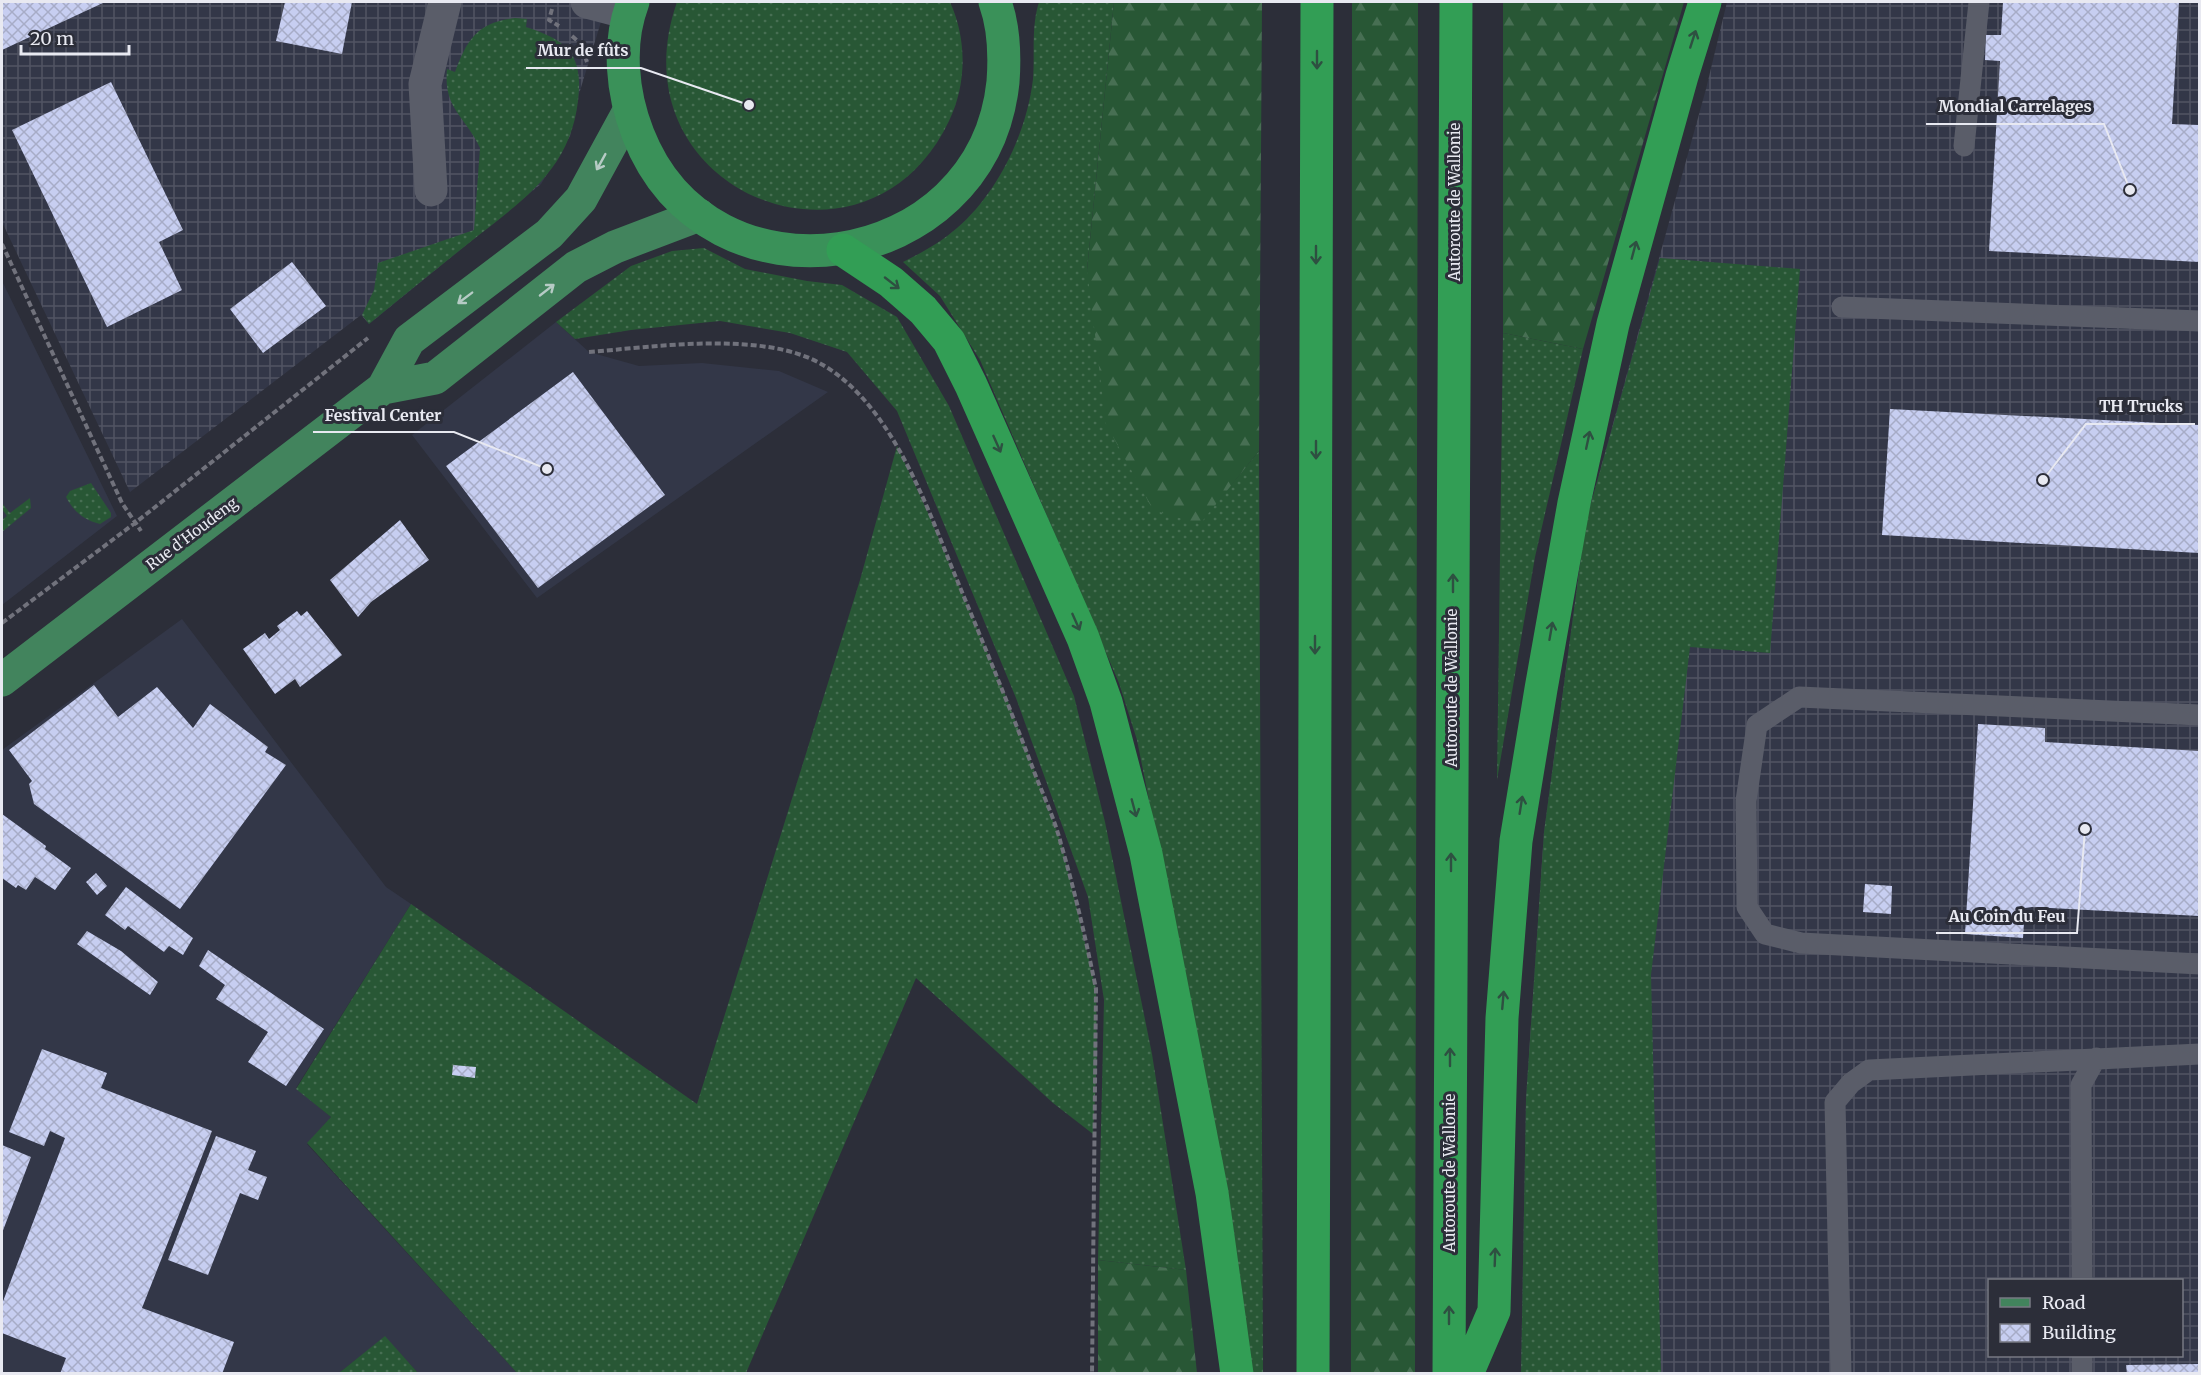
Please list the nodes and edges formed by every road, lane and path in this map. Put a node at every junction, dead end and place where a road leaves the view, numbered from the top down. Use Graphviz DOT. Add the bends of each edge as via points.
graph roads {
  1 [pos="445,2"];
  2 [pos="554,2"];
  3 [pos="587,2"];
  4 [pos="1317,2"];
  5 [pos="1456,2"];
  6 [pos="1705,2"];
  7 [pos="1979,2"];
  8 [pos="999,5"];
  9 [pos="631,7"];
  10 [pos="589,71"];
  11 [pos="629,111"];
  12 [pos="1964,146"];
  13 [pos="431,190"];
  14 [pos="699,214"];
  15 [pos="2,244"];
  16 [pos="843,250"];
  17 [pos="1842,307"];
  18 [pos="2199,321"];
  19 [pos="370,337"];
  20 [pos="589,352"];
  21 [pos="383,388"];
  22 [pos="135,523"];
  23 [pos="159,560"];
  24 [pos="2,623"];
  25 [pos="2,680"];
  26 [pos="2199,715"];
  27 [pos="2199,964"];
  28 [pos="2199,1054"];
  29 [pos="2096,1058"];
  30 [pos="2082,1279"];
  31 [pos="2082,1357"];
  32 [pos="1092,1374"];
  33 [pos="1237,1374"];
  34 [pos="1313,1374"];
  35 [pos="1449,1374"];
  36 [pos="1467,1374"];
  37 [pos="1841,1374"];
  38 [pos="2082,1374"];
  1 -- 13 [label="street" via="425,84"];
  2 -- 10 [label="path" via="549,20 580,43"];
  3 -- 9 [label="street"];
  4 -- 34 [label="highway, one-way"];
  35 -- 5 [label="highway, Autoroute de Wallonie, one-way"];
  36 -- 6 [label="highway, one-way" via="1494,1311 1502,1018 1516,841 1541,689 1574,503 1613,324"];
  7 -- 12 [label="lane"];
  8 -- 16 [label="highway" via="1005,57 1000,102 986,145 960,184 927,215 897,232"];
  9 -- 11 [label="highway" via="622,62"];
  11 -- 14 [label="highway" via="650,159 668,186"];
  11 -- 21 [label="main road, Rue d'Houdeng, one-way" via="581,199 549,234 410,340"];
  14 -- 16 [label="highway" via="732,234 768,247 806,253"];
  21 -- 14 [label="main road, Rue d'Houdeng, one-way" via="435,378 576,267"];
  15 -- 22 [label="path" via="122,503"];
  16 -- 33 [label="highway, one-way" via="891,282 923,310 949,341 1083,638 1106,702 1146,854 1212,1193"];
  17 -- 18 [label="lane"];
  19 -- 22 [label="path"];
  20 -- 32 [label="path" via="702,344 788,352 821,363 850,383 897,447 1007,699 1061,842 1086,936 1097,1000"];
  21 -- 23 [label="main road, Rue d'Houdeng"];
  22 -- 23 [label="path"];
  22 -- 24 [label="path"];
  23 -- 25 [label="main road, Rue d'Houdeng"];
  26 -- 27 [label="lane" via="1799,697 1756,725 1746,801 1747,907 1766,934 1801,943"];
  28 -- 29 [label="lane"];
  29 -- 30 [label="lane" via="2081,1085"];
  29 -- 37 [label="lane" via="1869,1070 1835,1102"];
  31 -- 38 [label="lane"];
}
